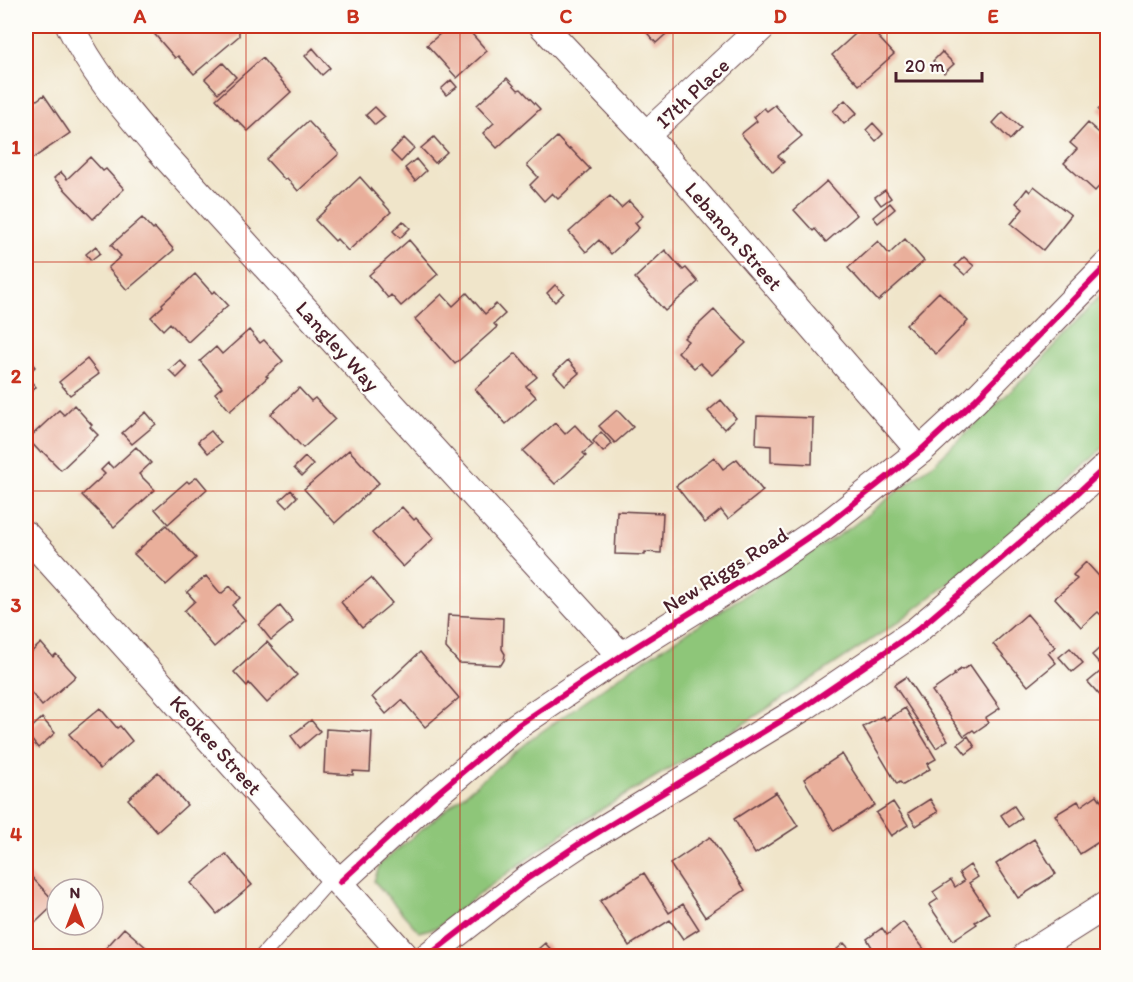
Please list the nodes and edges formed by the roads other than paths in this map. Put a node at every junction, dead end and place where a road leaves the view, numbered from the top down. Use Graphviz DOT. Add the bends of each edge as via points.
graph roads {
  1 [pos="70,26"];
  2 [pos="543,26"];
  3 [pos="763,26"];
  4 [pos="646,135"];
  5 [pos="1107,264"];
  6 [pos="920,452"];
  7 [pos="1107,465"];
  8 [pos="26,535"];
  9 [pos="621,656"];
  10 [pos="337,879"];
  11 [pos="1107,904"];
  12 [pos="262,957"];
  13 [pos="405,957"];
  14 [pos="428,957"];
  15 [pos="1026,957"];
  1 -- 9 [label="street, Langley Way" via="101,80 156,146"];
  2 -- 4 [label="street, Lebanon Street"];
  3 -- 4 [label="street, 17th Place"];
  4 -- 6 [label="street, Lebanon Street"];
  5 -- 6 [label="street, New Riggs Road"];
  6 -- 9 [label="street, New Riggs Road" via="829,523"];
  7 -- 14 [label="street" via="916,632 804,707 582,842 528,878"];
  8 -- 10 [label="street, Keokee Street"];
  9 -- 10 [label="street, New Riggs Road" via="517,726"];
  10 -- 12 [label="lane"];
  10 -- 13 [label="street, Keokee Street"];
  11 -- 15 [label="street"];
}
